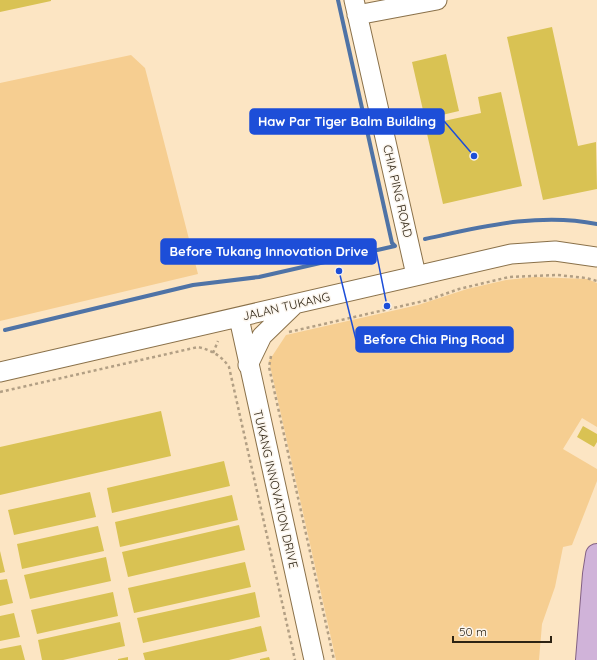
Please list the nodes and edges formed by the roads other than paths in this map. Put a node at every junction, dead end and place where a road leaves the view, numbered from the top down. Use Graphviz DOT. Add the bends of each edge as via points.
graph roads {
  1 [pos="437,0"];
  2 [pos="355,8"];
  3 [pos="597,257"];
  4 [pos="416,275"];
  5 [pos="294,305"];
  6 [pos="239,318"];
  7 [pos="248,365"];
  8 [pos="0,372"];
  9 [pos="597,555"];
  10 [pos="314,660"];
  11 [pos="587,660"];
  1 -- 2 [label="street, CHIA PING ROAD"];
  2 -- 4 [label="street, CHIA PING ROAD"];
  3 -- 4 [label="street, JALAN TUKANG" via="555,251 511,254"];
  4 -- 5 [label="street, JALAN TUKANG"];
  5 -- 6 [label="street, JALAN TUKANG"];
  5 -- 7 [label="street" via="262,336"];
  6 -- 7 [label="street, TUKANG INNOVATION DRIVE"];
  6 -- 8 [label="street, JALAN TUKANG"];
  7 -- 10 [label="street, TUKANG INNOVATION DRIVE"];
  9 -- 11 [label="main road"];
}
